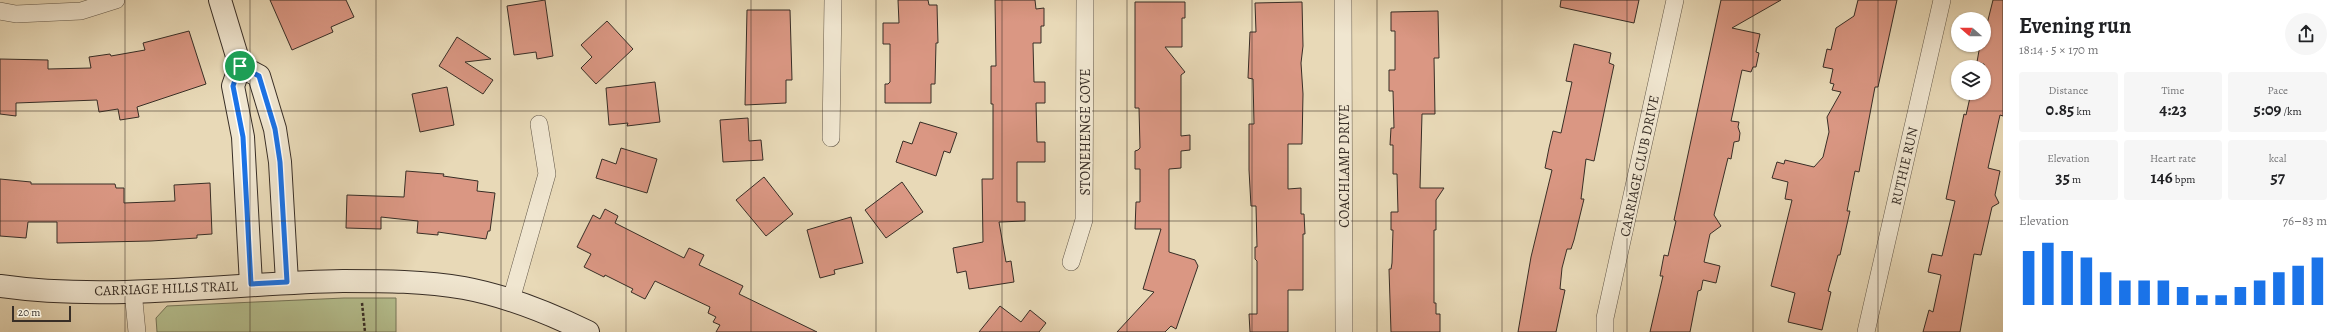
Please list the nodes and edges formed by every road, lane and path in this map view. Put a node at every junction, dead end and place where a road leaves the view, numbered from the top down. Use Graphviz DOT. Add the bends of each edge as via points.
graph roads {
  1 [pos="116,0"];
  2 [pos="220,0"];
  3 [pos="833,0"];
  4 [pos="1085,0"];
  5 [pos="1343,0"];
  6 [pos="1675,0"];
  7 [pos="1942,0"];
  8 [pos="0,12"];
  9 [pos="240,66"];
  10 [pos="540,124"];
  11 [pos="831,138"];
  12 [pos="1071,262"];
  13 [pos="287,282"];
  14 [pos="251,284"];
  15 [pos="0,286"];
  16 [pos="133,290"];
  17 [pos="511,300"];
  18 [pos="362,303"];
  19 [pos="137,332"];
  20 [pos="365,332"];
  21 [pos="588,332"];
  22 [pos="1344,332"];
  23 [pos="1605,332"];
  24 [pos="1866,332"];
  1 -- 8 [label="street" via="81,11 16,14"];
  2 -- 9 [label="street"];
  3 -- 11 [label="street"];
  4 -- 12 [label="street, STONEHENGE COVE" via="1084,220"];
  5 -- 22 [label="street, COACHLAMP DRIVE"];
  6 -- 23 [label="street, CARRIAGE CLUB DRIVE" via="1605,318"];
  7 -- 24 [label="street, RUTHIE RUN"];
  9 -- 13 [label="street" via="259,76 275,129 280,162"];
  9 -- 14 [label="street" via="233,86 243,137"];
  10 -- 17 [label="street" via="547,174"];
  13 -- 14 [label="street, CARRIAGE HILLS TRAIL"];
  13 -- 17 [label="street, CARRIAGE HILLS TRAIL" via="400,281 464,288"];
  14 -- 16 [label="street, CARRIAGE HILLS TRAIL"];
  15 -- 16 [label="street, CARRIAGE HILLS TRAIL" via="35,291"];
  16 -- 19 [label="street"];
  17 -- 21 [label="street, CARRIAGE HILLS TRAIL"];
  18 -- 20 [label="path"];
}
